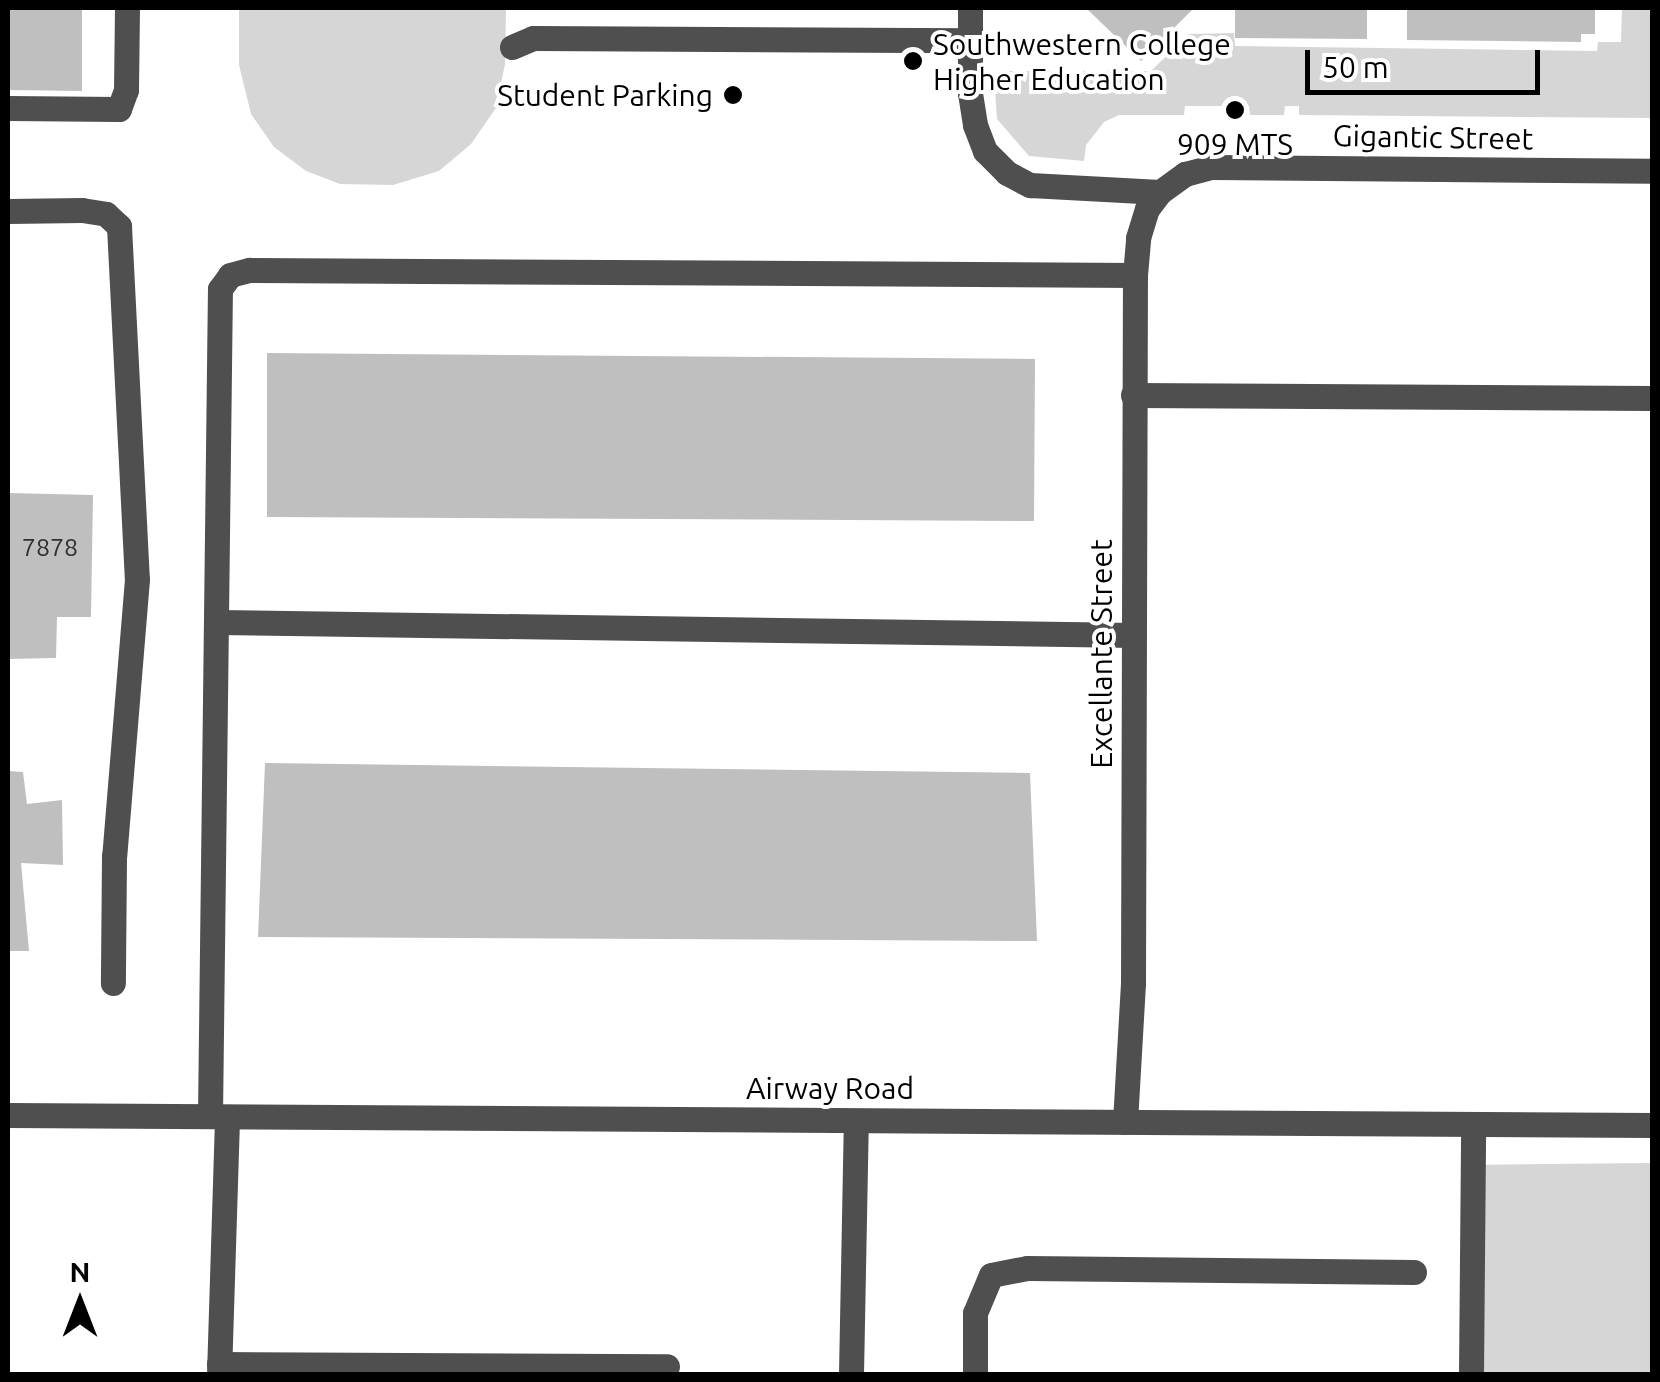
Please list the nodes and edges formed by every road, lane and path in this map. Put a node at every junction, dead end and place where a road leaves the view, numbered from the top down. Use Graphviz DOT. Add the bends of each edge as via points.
graph roads {
  1 [pos="127,8"];
  2 [pos="970,8"];
  3 [pos="970,40"];
  4 [pos="512,47"];
  5 [pos="8,108"];
  6 [pos="1652,172"];
  7 [pos="1160,192"];
  8 [pos="8,211"];
  9 [pos="1135,275"];
  10 [pos="1133,394"];
  11 [pos="1652,398"];
  12 [pos="216,622"];
  13 [pos="1134,634"];
  14 [pos="113,982"];
  15 [pos="8,1115"];
  16 [pos="219,1116"];
  17 [pos="856,1121"];
  18 [pos="1125,1122"];
  19 [pos="1473,1124"];
  20 [pos="1652,1126"];
  21 [pos="1414,1272"];
  22 [pos="668,1366"];
  23 [pos="219,1369"];
  24 [pos="852,1374"];
  25 [pos="975,1374"];
  26 [pos="1470,1374"];
  1 -- 5 [label="street" via="126,90 119,109"];
  2 -- 3 [label="street"];
  3 -- 4 [label="street" via="533,38"];
  3 -- 7 [label="street" via="975,124 985,151 1006,173 1048,188"];
  6 -- 7 [label="street, Gigantic Street" via="1212,166"];
  7 -- 9 [label="street, Excellante Street" via="1138,238"];
  8 -- 14 [label="street" via="82,210 106,214 119,226 138,579 114,856"];
  9 -- 10 [label="street, Excellante Street"];
  9 -- 12 [label="street" via="230,275 220,289"];
  10 -- 11 [label="street"];
  10 -- 13 [label="street, Excellante Street"];
  12 -- 13 [label="street"];
  12 -- 16 [label="street"];
  13 -- 18 [label="street, Excellante Street" via="1133,982"];
  15 -- 16 [label="street, Airway Road"];
  16 -- 17 [label="street, Airway Road"];
  16 -- 23 [label="street"];
  17 -- 18 [label="street, Airway Road"];
  17 -- 24 [label="street"];
  18 -- 19 [label="street, Airway Road"];
  19 -- 20 [label="street, Airway Road"];
  19 -- 26 [label="street"];
  21 -- 25 [label="street" via="1027,1268 991,1275 975,1313"];
  22 -- 23 [label="street"];
}
